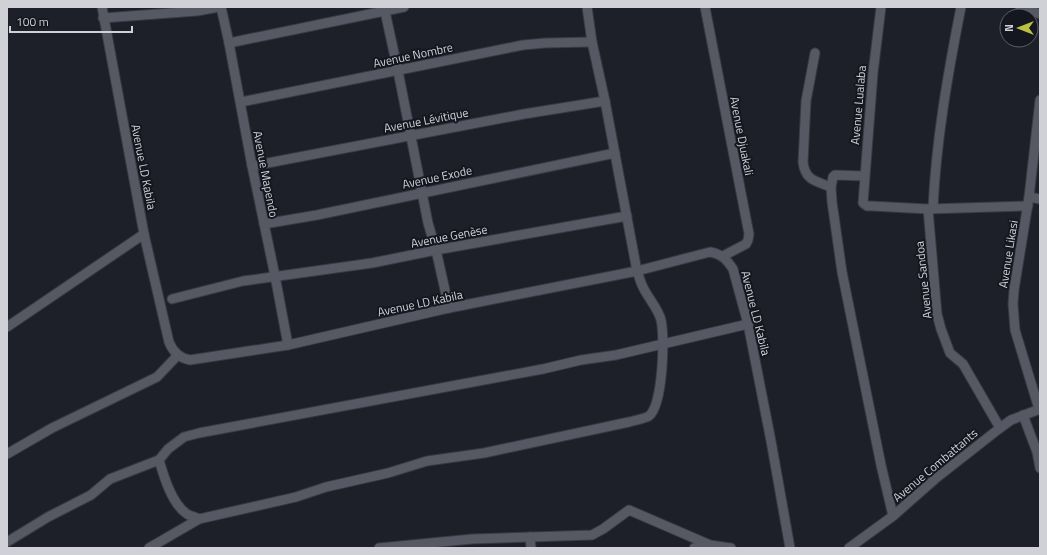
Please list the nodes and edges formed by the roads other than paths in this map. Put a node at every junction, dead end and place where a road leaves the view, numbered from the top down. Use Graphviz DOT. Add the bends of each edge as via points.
graph roads {
  1 [pos="102,7"];
  2 [pos="220,7"];
  3 [pos="404,7"];
  4 [pos="587,7"];
  5 [pos="705,7"];
  6 [pos="881,7"];
  7 [pos="961,7"];
  8 [pos="1020,7"];
  9 [pos="385,9"];
  10 [pos="1040,14"];
  11 [pos="103,18"];
  12 [pos="592,42"];
  13 [pos="229,43"];
  14 [pos="815,53"];
  15 [pos="398,71"];
  16 [pos="1040,100"];
  17 [pos="605,101"];
  18 [pos="240,102"];
  19 [pos="411,134"];
  20 [pos="615,153"];
  21 [pos="252,166"];
  22 [pos="864,176"];
  23 [pos="831,188"];
  24 [pos="421,193"];
  25 [pos="1040,200"];
  26 [pos="1028,202"];
  27 [pos="930,209"];
  28 [pos="627,216"];
  29 [pos="264,224"];
  30 [pos="144,234"];
  31 [pos="436,250"];
  32 [pos="723,256"];
  33 [pos="637,271"];
  34 [pos="276,276"];
  35 [pos="172,299"];
  36 [pos="449,308"];
  37 [pos="748,324"];
  38 [pos="7,328"];
  39 [pos="663,343"];
  40 [pos="288,345"];
  41 [pos="178,355"];
  42 [pos="1039,409"];
  43 [pos="1023,415"];
  44 [pos="1000,428"];
  45 [pos="7,454"];
  46 [pos="159,460"];
  47 [pos="1040,468"];
  48 [pos="893,516"];
  49 [pos="199,519"];
  50 [pos="530,537"];
  51 [pos="7,542"];
  52 [pos="710,545"];
  53 [pos="149,548"];
  54 [pos="379,548"];
  55 [pos="531,548"];
  56 [pos="694,548"];
  57 [pos="731,548"];
  58 [pos="790,548"];
  59 [pos="849,548"];
  1 -- 11 [label="street, Avenue LD Kabila"];
  2 -- 11 [label="street"];
  2 -- 13 [label="street, Avenue Mapendo"];
  3 -- 9 [label="street"];
  4 -- 12 [label="street"];
  5 -- 32 [label="street, Avenue Djuakali" via="749,234 746,244"];
  6 -- 22 [label="street, Avenue Lualaba"];
  7 -- 27 [label="street, Avenue Sandoa" via="951,58"];
  8 -- 10 [label="street"];
  9 -- 13 [label="street"];
  9 -- 15 [label="street"];
  11 -- 30 [label="street, Avenue LD Kabila"];
  12 -- 15 [label="street, Avenue Nombre" via="523,45"];
  12 -- 17 [label="street"];
  13 -- 18 [label="street, Avenue Mapendo"];
  14 -- 23 [label="street" via="806,101 804,171 818,183"];
  15 -- 18 [label="street, Avenue Nombre"];
  15 -- 19 [label="street"];
  16 -- 26 [label="street, Avenue Likasi"];
  17 -- 19 [label="street, Avenue Lévitique"];
  17 -- 20 [label="street"];
  18 -- 21 [label="street, Avenue Mapendo"];
  19 -- 21 [label="street, Avenue Lévitique"];
  19 -- 24 [label="street"];
  20 -- 24 [label="street, Avenue Exode"];
  20 -- 28 [label="street"];
  21 -- 29 [label="street, Avenue Mapendo"];
  22 -- 23 [label="street" via="835,175"];
  22 -- 27 [label="street, Avenue Lualaba" via="862,200 865,205"];
  23 -- 48 [label="street" via="842,272"];
  24 -- 29 [label="street, Avenue Exode"];
  24 -- 31 [label="street"];
  25 -- 26 [label="street"];
  26 -- 27 [label="street"];
  26 -- 42 [label="street, Avenue Likasi" via="1014,290 1014,318 1018,342"];
  27 -- 44 [label="street, Avenue Sandoa" via="937,314 941,329 950,353 963,364"];
  28 -- 31 [label="street, Avenue Genèse"];
  28 -- 33 [label="street"];
  29 -- 34 [label="street, Avenue Mapendo"];
  30 -- 38 [label="street"];
  30 -- 41 [label="street, Avenue LD Kabila" via="169,342 172,350"];
  31 -- 34 [label="street, Avenue Genèse" via="372,263"];
  31 -- 36 [label="street"];
  32 -- 33 [label="street, Avenue LD Kabila" via="710,252"];
  32 -- 37 [label="street, Avenue LD Kabila" via="733,269"];
  33 -- 36 [label="street, Avenue LD Kabila"];
  33 -- 39 [label="street" via="642,286 661,319"];
  34 -- 35 [label="street, Avenue Genèse" via="244,281"];
  34 -- 40 [label="street, Avenue Mapendo"];
  36 -- 40 [label="street, Avenue LD Kabila"];
  37 -- 39 [label="street"];
  37 -- 58 [label="street, Avenue LD Kabila"];
  39 -- 46 [label="street" via="543,369 199,433 184,437 168,449"];
  39 -- 49 [label="street" via="662,380 649,416 484,452 427,461 290,498"];
  40 -- 41 [label="street, Avenue LD Kabila" via="190,360"];
  41 -- 45 [label="street" via="157,377 52,428"];
  42 -- 43 [label="street, Avenue Combattants"];
  43 -- 44 [label="street, Avenue Combattants"];
  43 -- 47 [label="street" via="1037,452"];
  44 -- 48 [label="street, Avenue Combattants"];
  46 -- 49 [label="street" via="166,484 175,501 187,514"];
  46 -- 51 [label="street" via="110,479 91,495"];
  48 -- 59 [label="street, Avenue Combattants"];
  49 -- 53 [label="street"];
  50 -- 52 [label="street" via="592,535 629,510"];
  50 -- 54 [label="street" via="472,539"];
  50 -- 55 [label="street"];
  52 -- 56 [label="street"];
  52 -- 57 [label="street"];
}
